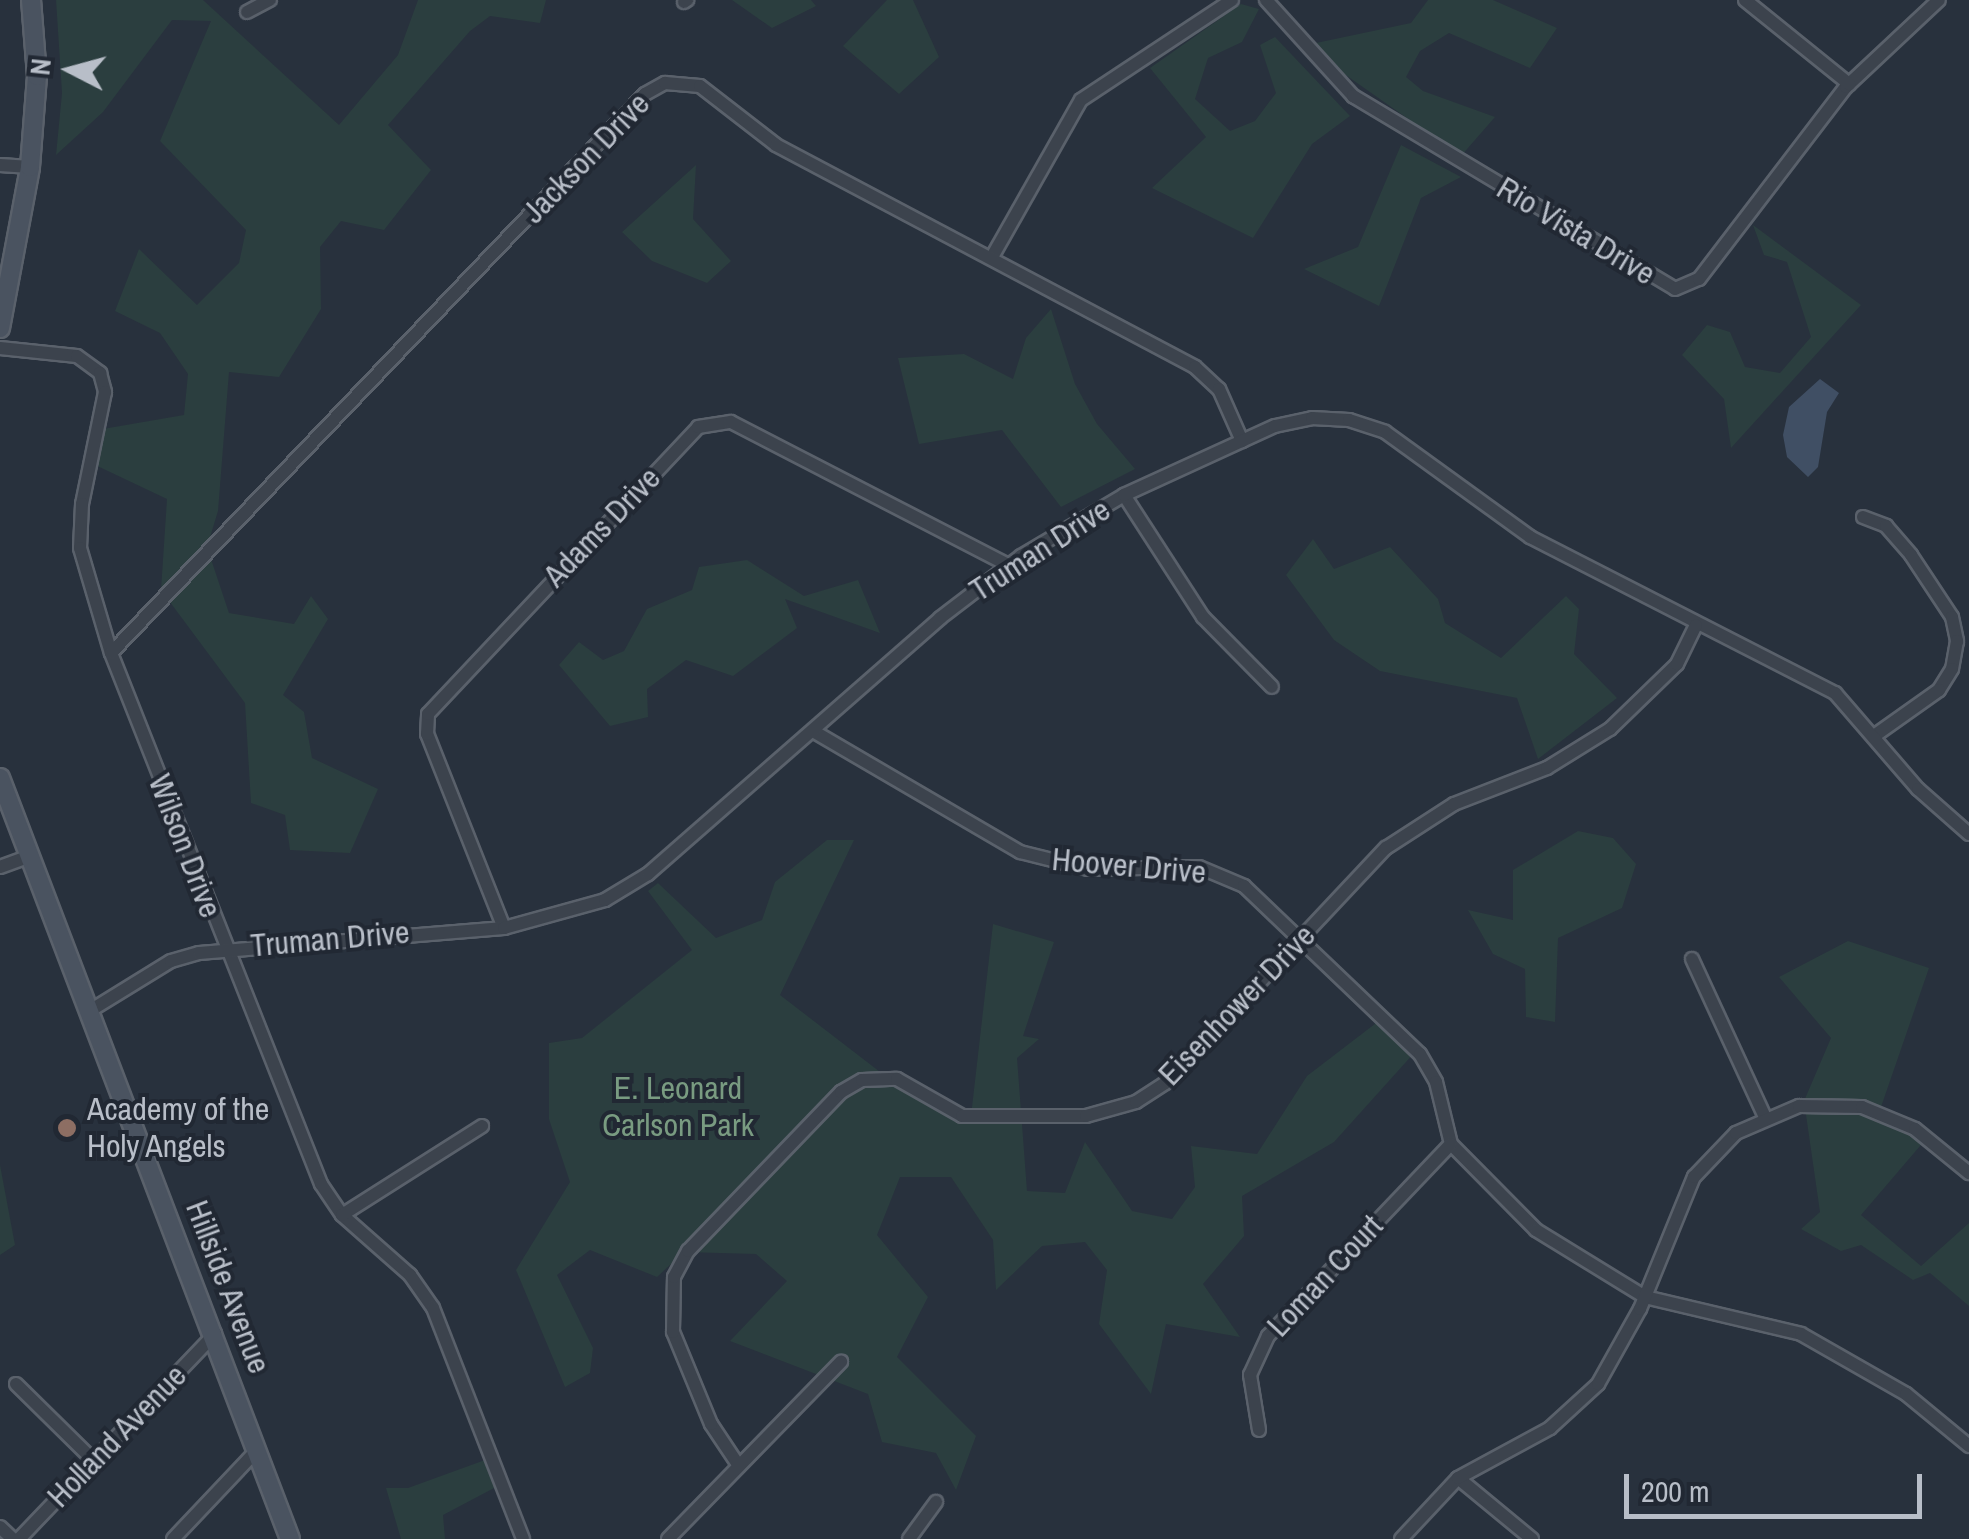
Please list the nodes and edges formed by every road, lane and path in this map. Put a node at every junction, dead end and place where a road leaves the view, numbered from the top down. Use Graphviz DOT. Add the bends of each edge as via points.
graph roads {
  1 [pos="32,0"];
  2 [pos="270,0"];
  3 [pos="1232,0"];
  4 [pos="1266,0"];
  5 [pos="1746,0"];
  6 [pos="1939,0"];
  7 [pos="247,12"];
  8 [pos="1849,84"];
  9 [pos="0,165"];
  10 [pos="30,167"];
  11 [pos="992,257"];
  12 [pos="0,328"];
  13 [pos="0,348"];
  14 [pos="1242,441"];
  15 [pos="1124,495"];
  16 [pos="1863,517"];
  17 [pos="1008,565"];
  18 [pos="1696,625"];
  19 [pos="112,652"];
  20 [pos="1272,686"];
  21 [pos="813,731"];
  22 [pos="1874,736"];
  23 [pos="0,778"];
  24 [pos="1969,834"];
  25 [pos="0,868"];
  26 [pos="37,876"];
  27 [pos="504,928"];
  28 [pos="1301,940"];
  29 [pos="224,948"];
  30 [pos="1692,959"];
  31 [pos="88,1012"];
  32 [pos="1764,1117"];
  33 [pos="482,1126"];
  34 [pos="1451,1144"];
  35 [pos="1969,1173"];
  36 [pos="342,1215"];
  37 [pos="1646,1297"];
  38 [pos="215,1334"];
  39 [pos="842,1362"];
  40 [pos="16,1384"];
  41 [pos="1259,1430"];
  42 [pos="1969,1446"];
  43 [pos="258,1449"];
  44 [pos="93,1460"];
  45 [pos="739,1466"];
  46 [pos="1458,1478"];
  47 [pos="936,1502"];
  48 [pos="0,1527"];
  49 [pos="16,1539"];
  50 [pos="173,1539"];
  51 [pos="290,1539"];
  52 [pos="522,1539"];
  53 [pos="668,1539"];
  54 [pos="910,1539"];
  55 [pos="1401,1539"];
  56 [pos="1532,1539"];
  1 -- 10 [label="main road" via="37,76"];
  2 -- 7 [label="street"];
  3 -- 11 [label="street" via="1081,100"];
  4 -- 8 [label="street, Rio Vista Drive" via="1353,96 1676,288 1698,279"];
  5 -- 8 [label="street"];
  6 -- 8 [label="street, Rio Vista Drive"];
  9 -- 10 [label="street"];
  10 -- 12 [label="main road"];
  11 -- 14 [label="street, Jackson Drive" via="1195,367 1219,389"];
  11 -- 19 [label="street, Jackson Drive" via="776,145 700,86 654,88"];
  13 -- 19 [label="street, Wilson Drive" via="77,356 104,383 80,548"];
  14 -- 15 [label="street, Truman Drive"];
  14 -- 18 [label="street, Truman Drive" via="1312,418 1367,424 1500,518"];
  15 -- 17 [label="street, Truman Drive"];
  15 -- 20 [label="street" via="1204,616"];
  16 -- 22 [label="street" via="1886,526 1955,628 1952,668 1929,699"];
  17 -- 21 [label="street, Truman Drive"];
  17 -- 27 [label="street, Adams Drive" via="731,422 698,426 428,714 427,734"];
  18 -- 22 [label="street, Truman Drive" via="1835,693"];
  18 -- 28 [label="street, Eisenhower Drive" via="1676,664 1610,729 1547,768 1454,804 1409,830 1369,863"];
  19 -- 29 [label="street, Wilson Drive"];
  21 -- 27 [label="street, Truman Drive" via="627,888 576,912"];
  21 -- 28 [label="street, Hoover Drive" via="1020,852 1088,869 1181,865 1216,871 1244,886"];
  22 -- 24 [label="street, Truman Drive" via="1918,789"];
  23 -- 26 [label="main road, Hillside Avenue"];
  25 -- 26 [label="street" via="28,857"];
  26 -- 31 [label="main road, Hillside Avenue"];
  27 -- 29 [label="street, Truman Drive"];
  28 -- 34 [label="street, Hoover Drive" via="1420,1054 1436,1082"];
  28 -- 45 [label="street, Eisenhower Drive" via="1165,1082 1120,1109 962,1116 886,1077 842,1092 688,1252 674,1277 673,1332 711,1424"];
  29 -- 31 [label="street, Truman Drive" via="171,961"];
  29 -- 36 [label="street, Wilson Drive" via="312,1164"];
  30 -- 32 [label="street"];
  31 -- 38 [label="main road, Hillside Avenue"];
  32 -- 35 [label="street" via="1821,1104 1862,1107 1915,1130"];
  32 -- 37 [label="street" via="1721,1145 1694,1177"];
  33 -- 36 [label="street"];
  34 -- 37 [label="street" via="1536,1230"];
  34 -- 41 [label="street, Loman Court" via="1268,1336 1250,1375"];
  36 -- 52 [label="street, Wilson Drive" via="410,1275 433,1308"];
  37 -- 42 [label="street" via="1802,1334 1906,1394"];
  37 -- 46 [label="street" via="1611,1366 1584,1400 1550,1428"];
  38 -- 43 [label="main road, Hillside Avenue"];
  38 -- 44 [label="street, Holland Avenue"];
  39 -- 45 [label="street"];
  40 -- 44 [label="street"];
  43 -- 50 [label="street"];
  43 -- 51 [label="main road, Hillside Avenue"];
  44 -- 49 [label="street, Holland Avenue"];
  45 -- 53 [label="street"];
  46 -- 55 [label="street"];
  46 -- 56 [label="street"];
  47 -- 54 [label="street"];
  48 -- 49 [label="street"];
}
